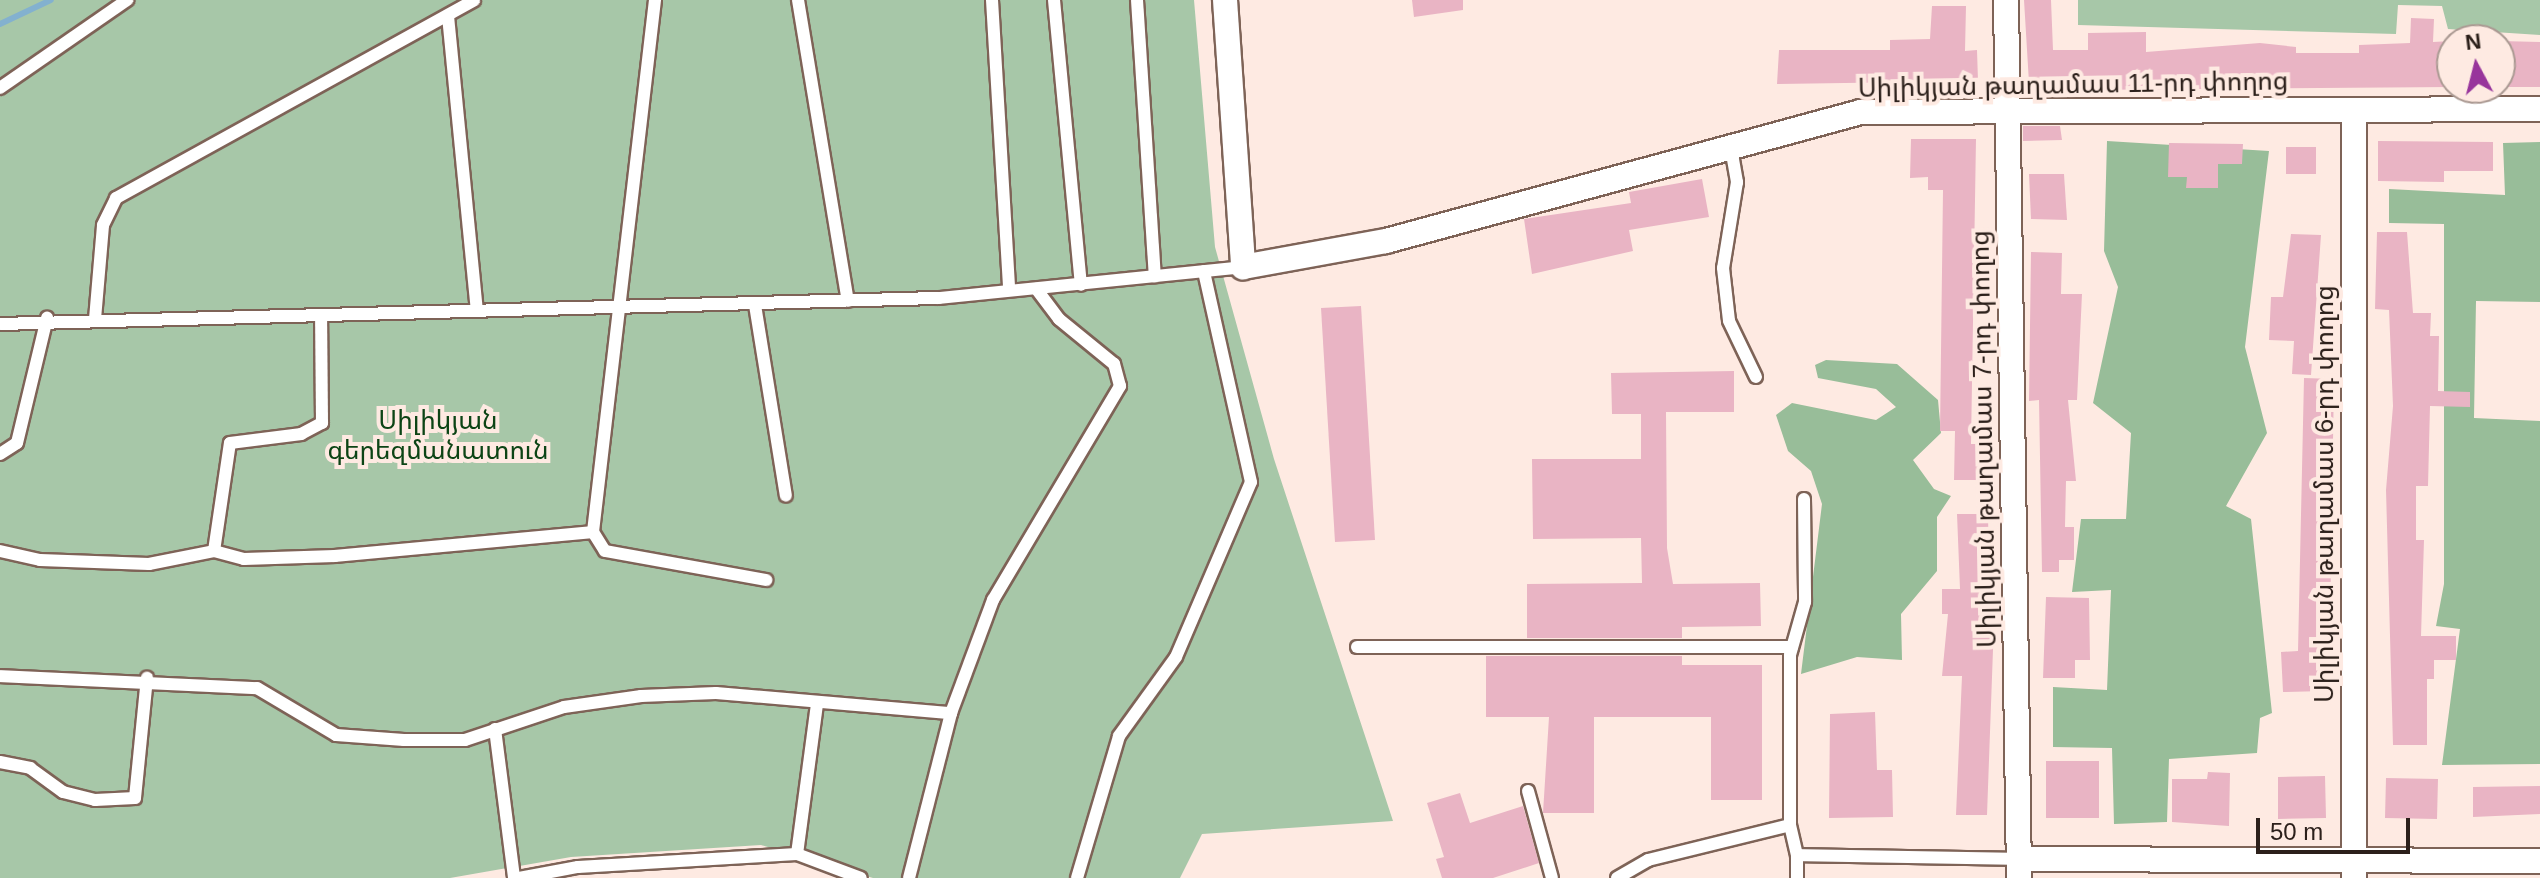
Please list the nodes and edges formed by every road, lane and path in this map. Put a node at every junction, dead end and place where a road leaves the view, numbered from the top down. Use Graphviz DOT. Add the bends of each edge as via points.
graph roads {
  1 [pos="127,0"];
  2 [pos="474,0"];
  3 [pos="655,0"];
  4 [pos="798,0"];
  5 [pos="992,0"];
  6 [pos="1054,0"];
  7 [pos="1137,0"];
  8 [pos="1225,0"];
  9 [pos="2006,0"];
  10 [pos="448,16"];
  11 [pos="0,88"];
  12 [pos="2540,109"];
  13 [pos="2354,110"];
  14 [pos="2007,111"];
  15 [pos="1731,148"];
  16 [pos="1243,267"];
  17 [pos="1204,271"];
  18 [pos="1155,276"];
  19 [pos="1081,285"];
  20 [pos="1036,289"];
  21 [pos="1009,290"];
  22 [pos="848,301"];
  23 [pos="616,305"];
  24 [pos="755,305"];
  25 [pos="477,310"];
  26 [pos="321,315"];
  27 [pos="47,318"];
  28 [pos="95,319"];
  29 [pos="0,324"];
  30 [pos="1756,377"];
  31 [pos="0,454"];
  32 [pos="786,496"];
  33 [pos="1804,499"];
  34 [pos="593,532"];
  35 [pos="0,551"];
  36 [pos="214,551"];
  37 [pos="766,580"];
  38 [pos="1357,647"];
  39 [pos="1792,647"];
  40 [pos="0,676"];
  41 [pos="147,678"];
  42 [pos="817,704"];
  43 [pos="951,713"];
  44 [pos="495,729"];
  45 [pos="0,762"];
  46 [pos="1528,791"];
  47 [pos="1790,825"];
  48 [pos="797,854"];
  49 [pos="1797,855"];
  50 [pos="2540,861"];
  51 [pos="2019,869"];
  52 [pos="2353,869"];
  53 [pos="516,878"];
  54 [pos="861,878"];
  55 [pos="909,878"];
  56 [pos="1077,878"];
  57 [pos="1552,878"];
  58 [pos="1617,878"];
  59 [pos="1797,878"];
  1 -- 11 [label="lane"];
  2 -- 10 [label="lane"];
  3 -- 23 [label="lane"];
  4 -- 22 [label="lane"];
  5 -- 21 [label="lane"];
  6 -- 19 [label="lane"];
  7 -- 18 [label="lane"];
  8 -- 16 [label="street"];
  9 -- 14 [label="street, Սիլիկյան թաղամաս 7-րդ փողոց"];
  10 -- 25 [label="lane"];
  10 -- 28 [label="lane" via="116,198 103,225"];
  12 -- 13 [label="street, Սիլիկյան թաղամաս 11-րդ փողոց"];
  13 -- 14 [label="street, Սիլիկյան թաղամաս 11-րդ փողոց"];
  13 -- 52 [label="street, Սիլիկյան թաղամաս 6-րդ փողոց"];
  14 -- 15 [label="street, Սիլիկյան թաղամաս 11-րդ փողոց" via="1860,112"];
  14 -- 51 [label="street, Սիլիկյան թաղամաս 7-րդ փողոց"];
  15 -- 16 [label="street, Սիլիկյան թաղամաս 11-րդ փողոց" via="1386,241"];
  15 -- 30 [label="lane" via="1737,182 1723,268 1729,321"];
  16 -- 17 [label="lane"];
  17 -- 18 [label="lane"];
  17 -- 56 [label="lane" via="1251,482 1176,657 1119,736"];
  18 -- 19 [label="lane"];
  19 -- 20 [label="lane"];
  20 -- 21 [label="lane"];
  20 -- 43 [label="lane" via="1059,319 1114,364 1120,386 993,600"];
  21 -- 22 [label="lane"];
  22 -- 24 [label="lane"];
  23 -- 24 [label="lane"];
  23 -- 25 [label="lane"];
  23 -- 34 [label="lane"];
  24 -- 32 [label="lane"];
  25 -- 26 [label="lane"];
  26 -- 28 [label="lane"];
  26 -- 36 [label="lane" via="322,423 301,434 230,443"];
  27 -- 28 [label="lane"];
  27 -- 29 [label="lane"];
  27 -- 31 [label="lane" via="17,443"];
  33 -- 39 [label="lane" via="1805,602"];
  34 -- 36 [label="lane" via="335,556 244,559"];
  34 -- 37 [label="lane" via="605,551"];
  35 -- 36 [label="lane" via="149,564"];
  38 -- 39 [label="lane"];
  39 -- 47 [label="lane"];
  40 -- 41 [label="lane"];
  41 -- 44 [label="lane" via="257,688 336,735 465,740"];
  41 -- 45 [label="lane" via="135,798 95,800 63,792 30,768"];
  42 -- 43 [label="lane"];
  42 -- 44 [label="lane" via="716,693 641,696 564,707"];
  42 -- 48 [label="lane"];
  43 -- 55 [label="lane"];
  44 -- 53 [label="lane"];
  46 -- 57 [label="lane"];
  47 -- 49 [label="lane"];
  47 -- 58 [label="lane" via="1648,860"];
  48 -- 53 [label="lane" via="578,867"];
  48 -- 54 [label="lane"];
  49 -- 51 [label="lane"];
  49 -- 59 [label="lane"];
  50 -- 52 [label="street"];
  51 -- 52 [label="street"];
}
